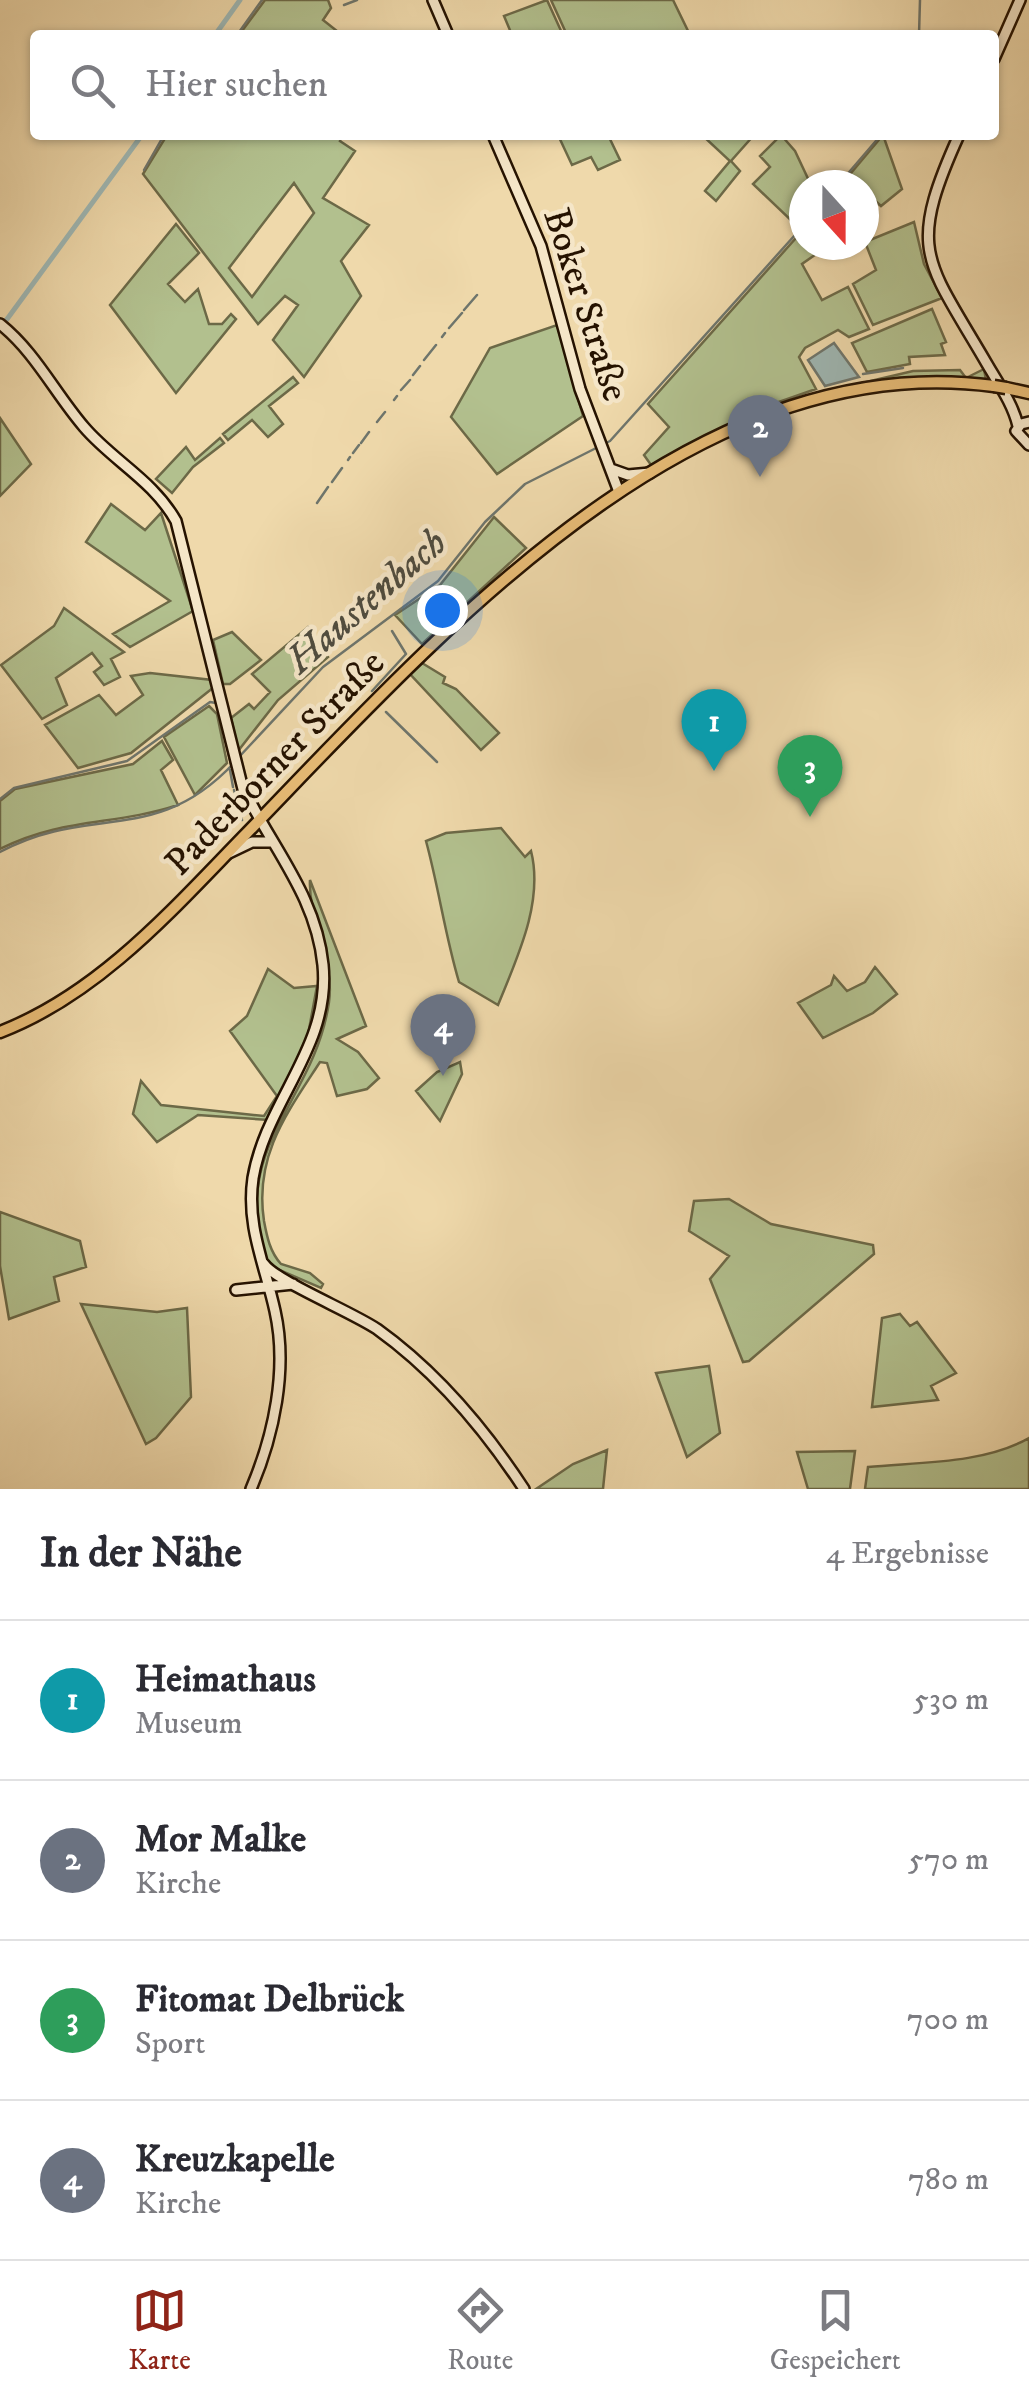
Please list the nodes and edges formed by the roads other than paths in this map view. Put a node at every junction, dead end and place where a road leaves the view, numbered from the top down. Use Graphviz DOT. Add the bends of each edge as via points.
graph roads {
  1 [pos="433,0"];
  2 [pos="1020,0"];
  3 [pos="446,30"];
  4 [pos="999,47"];
  5 [pos="495,140"];
  6 [pos="957,140"];
  7 [pos="2,326"];
  8 [pos="1029,393"];
  9 [pos="1024,424"];
  10 [pos="1028,443"];
  11 [pos="611,469"];
  12 [pos="650,473"];
  13 [pos="619,492"];
  14 [pos="259,820"];
  15 [pos="272,842"];
  16 [pos="223,857"];
  17 [pos="0,1032"];
  18 [pos="259,1257"];
  19 [pos="287,1283"];
  20 [pos="268,1284"];
  21 [pos="278,1327"];
  22 [pos="251,1489"];
  23 [pos="524,1489"];
  1 -- 3 [label="main road"];
  2 -- 4 [label="main road"];
  5 -- 11 [label="main road, Boker Straße" via="542,246 580,389"];
  6 -- 9 [label="main road" via="929,206 928,251 940,284"];
  7 -- 14 [label="main road" via="35,358 85,428 153,488 176,521 243,787"];
  8 -- 12 [label="main road, Paderborner Straße" via="920,383 836,396 741,428"];
  9 -- 10 [label="main road" via="1017,436"];
  11 -- 12 [label="main road"];
  11 -- 13 [label="main road, Boker Straße"];
  12 -- 13 [label="main road, Paderborner Straße"];
  13 -- 14 [label="main road, Paderborner Straße" via="462,616"];
  14 -- 15 [label="main road"];
  14 -- 15 [label="main road"];
  14 -- 16 [label="main road, Paderborner Straße"];
  15 -- 16 [label="main road" via="252,842"];
  15 -- 18 [label="main road" via="312,916 324,983 313,1042 258,1159 251,1215"];
  16 -- 17 [label="main road, Paderborner Straße" via="103,971 51,1008"];
  18 -- 19 [label="main road"];
  18 -- 20 [label="main road"];
  18 -- 20 [label="main road" via="260,1272 236,1290"];
  19 -- 20 [label="main road"];
  19 -- 21 [label="main road" via="277,1299"];
  19 -- 23 [label="main road" via="342,1306 417,1362 484,1432"];
  20 -- 21 [label="main road"];
  21 -- 22 [label="main road" via="276,1401"];
}
